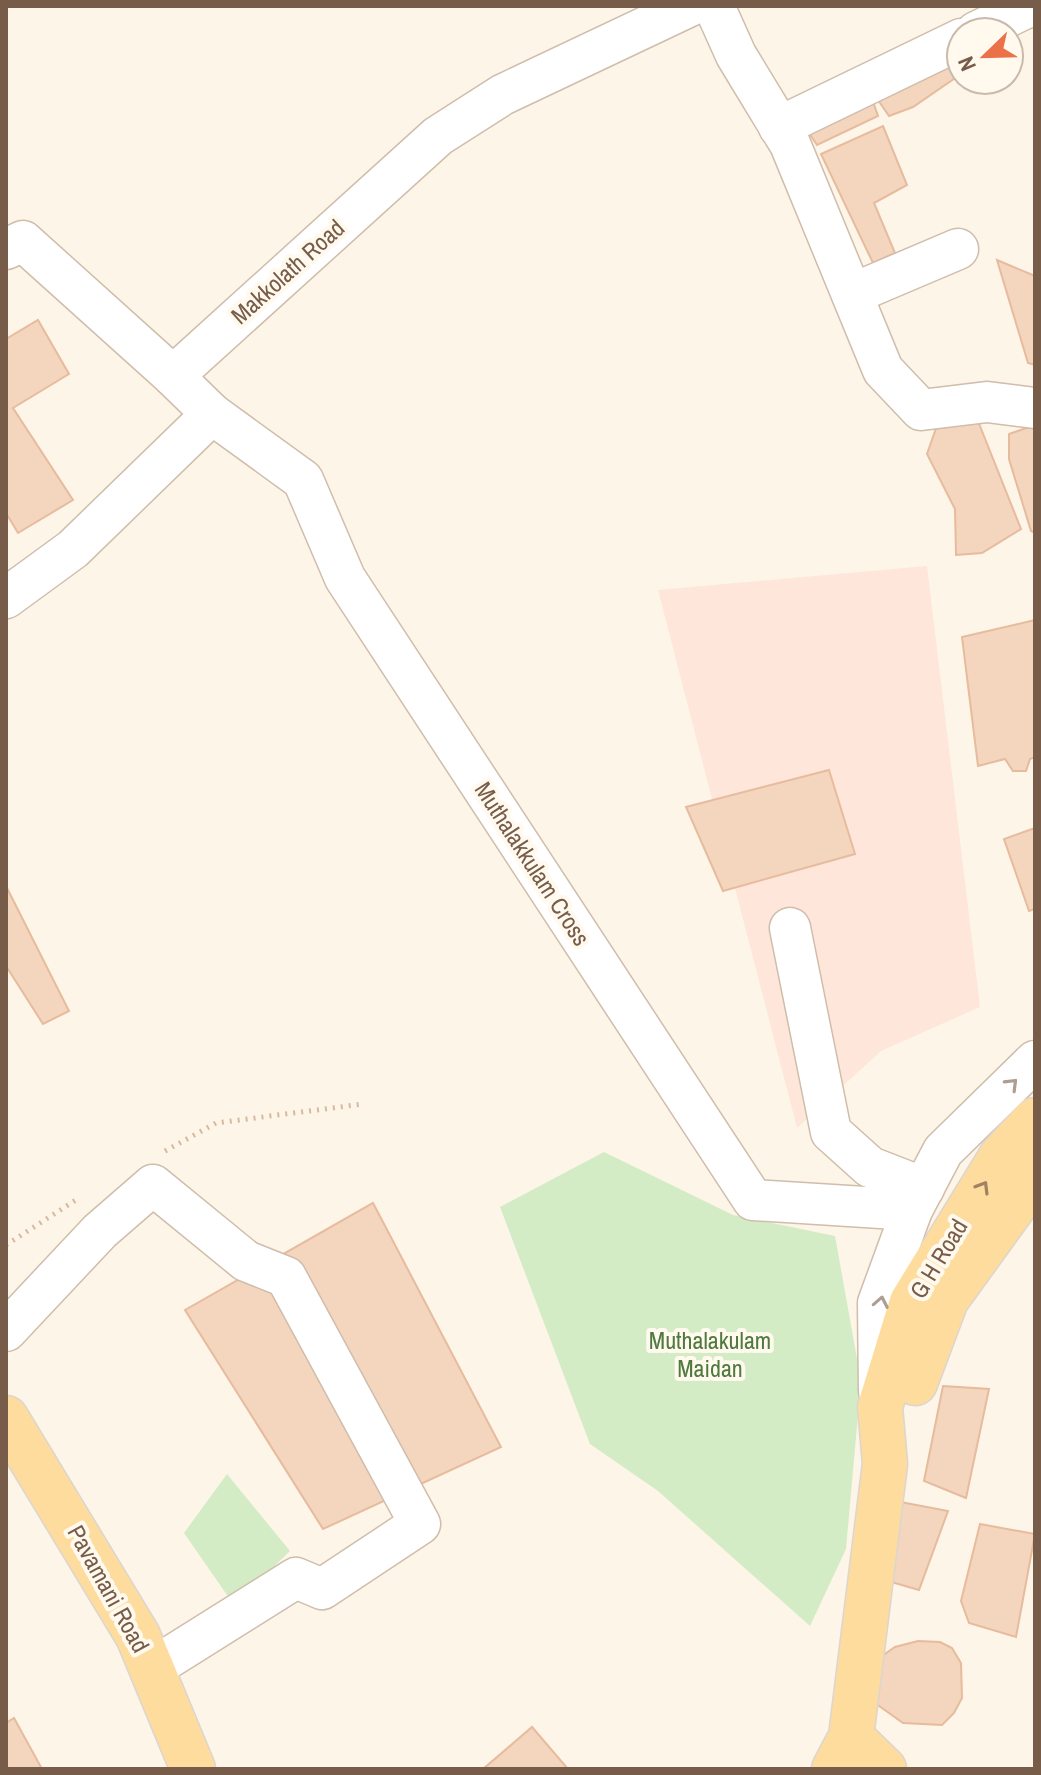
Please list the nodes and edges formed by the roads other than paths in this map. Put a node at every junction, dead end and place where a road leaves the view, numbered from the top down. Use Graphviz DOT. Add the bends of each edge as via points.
graph roads {
  1 [pos="690,6"];
  2 [pos="714,6"];
  3 [pos="1030,6"];
  4 [pos="1009,16"];
  5 [pos="945,47"];
  6 [pos="779,127"];
  7 [pos="6,249"];
  8 [pos="958,249"];
  9 [pos="852,294"];
  10 [pos="173,376"];
  11 [pos="1035,408"];
  12 [pos="212,414"];
  13 [pos="6,598"];
  14 [pos="790,928"];
  15 [pos="1035,1061"];
  16 [pos="1035,1120"];
  17 [pos="1035,1177"];
  18 [pos="918,1199"];
  19 [pos="6,1331"];
  20 [pos="880,1407"];
  21 [pos="6,1418"];
  22 [pos="885,1464"];
  23 [pos="151,1669"];
  24 [pos="843,1753"];
  25 [pos="193,1769"];
  26 [pos="884,1769"];
  1 -- 10 [label="street, Makkolath Road" via="502,95 438,136"];
  2 -- 6 [label="street"];
  3 -- 4 [label="street"];
  5 -- 6 [label="street"];
  6 -- 9 [label="street"];
  7 -- 10 [label="street" via="23,241"];
  8 -- 9 [label="street"];
  9 -- 11 [label="street" via="883,370 921,410 987,402"];
  10 -- 12 [label="street"];
  12 -- 13 [label="street" via="73,549"];
  12 -- 18 [label="street, Muthalakkulam Cross" via="303,480 345,578 753,1200"];
  14 -- 18 [label="street" via="831,1132"];
  18 -- 15 [label="street, one-way" via="943,1151"];
  20 -- 16 [label="main road, G H Road, one-way" via="912,1302 1001,1157"];
  17 -- 22 [label="main road, G H Road" via="946,1300"];
  20 -- 18 [label="street, one-way" via="878,1303"];
  19 -- 23 [label="street" via="100,1231 153,1185 246,1261 286,1277 420,1524 322,1589 296,1578"];
  20 -- 22 [label="main road, G H Road"];
  21 -- 23 [label="main road, Pavamani Road" via="138,1636"];
  22 -- 24 [label="main road, G H Road"];
  23 -- 25 [label="main road, Pavamani Road"];
  24 -- 26 [label="main road"];
}
